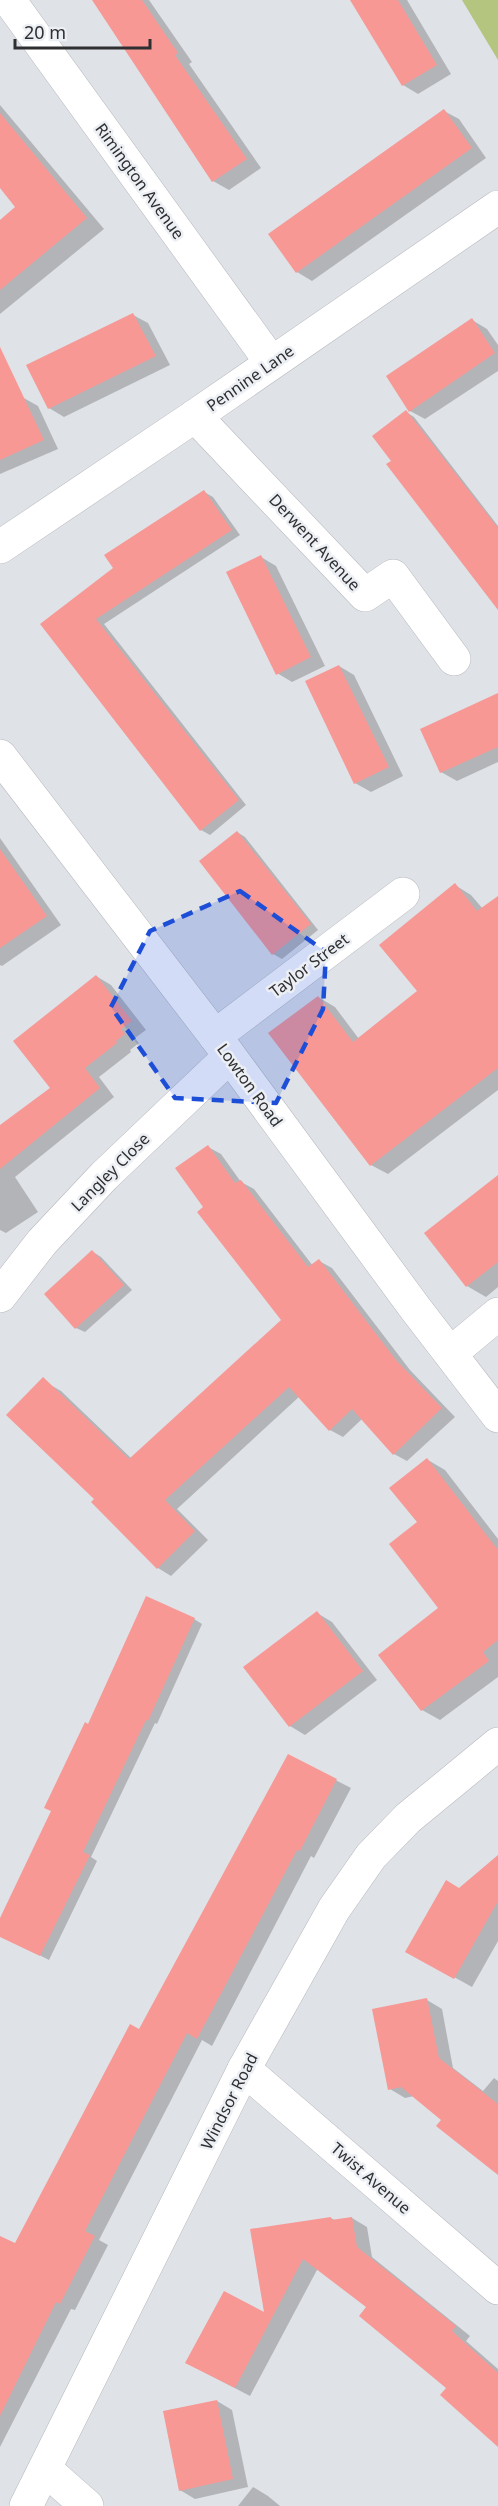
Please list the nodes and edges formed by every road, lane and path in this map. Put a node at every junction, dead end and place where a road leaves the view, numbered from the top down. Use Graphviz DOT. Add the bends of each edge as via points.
graph roads {
  1 [pos="9,0"];
  2 [pos="498,207"];
  3 [pos="271,362"];
  4 [pos="195,416"];
  5 [pos="0,547"];
  6 [pos="454,659"];
  7 [pos="0,756"];
  8 [pos="403,894"];
  9 [pos="222,1047"];
  10 [pos="2,1289"];
  11 [pos="498,1314"];
  12 [pos="451,1353"];
  13 [pos="498,1416"];
  14 [pos="498,1744"];
  15 [pos="244,2069"];
  16 [pos="498,2288"];
  17 [pos="45,2469"];
  18 [pos="26,2506"];
  19 [pos="87,2506"];
  1 -- 3 [label="street, Rimington Avenue"];
  2 -- 3 [label="street, Pennine Lane"];
  3 -- 4 [label="street, Pennine Lane"];
  4 -- 5 [label="street, Pennine Lane"];
  4 -- 6 [label="street, Derwent Avenue" via="364,595 393,576"];
  7 -- 9 [label="street, Lowton Road"];
  8 -- 9 [label="street, Taylor Street"];
  9 -- 10 [label="street, Langley Close"];
  9 -- 12 [label="street, Lowton Road"];
  11 -- 12 [label="street"];
  12 -- 13 [label="street, Lowton Road"];
  14 -- 15 [label="street, Windsor Road" via="408,1818 371,1856 334,1909"];
  15 -- 16 [label="street, Twist Avenue"];
  15 -- 17 [label="street, Windsor Road"];
  17 -- 18 [label="street, Windsor Road"];
  17 -- 19 [label="street"];
}
